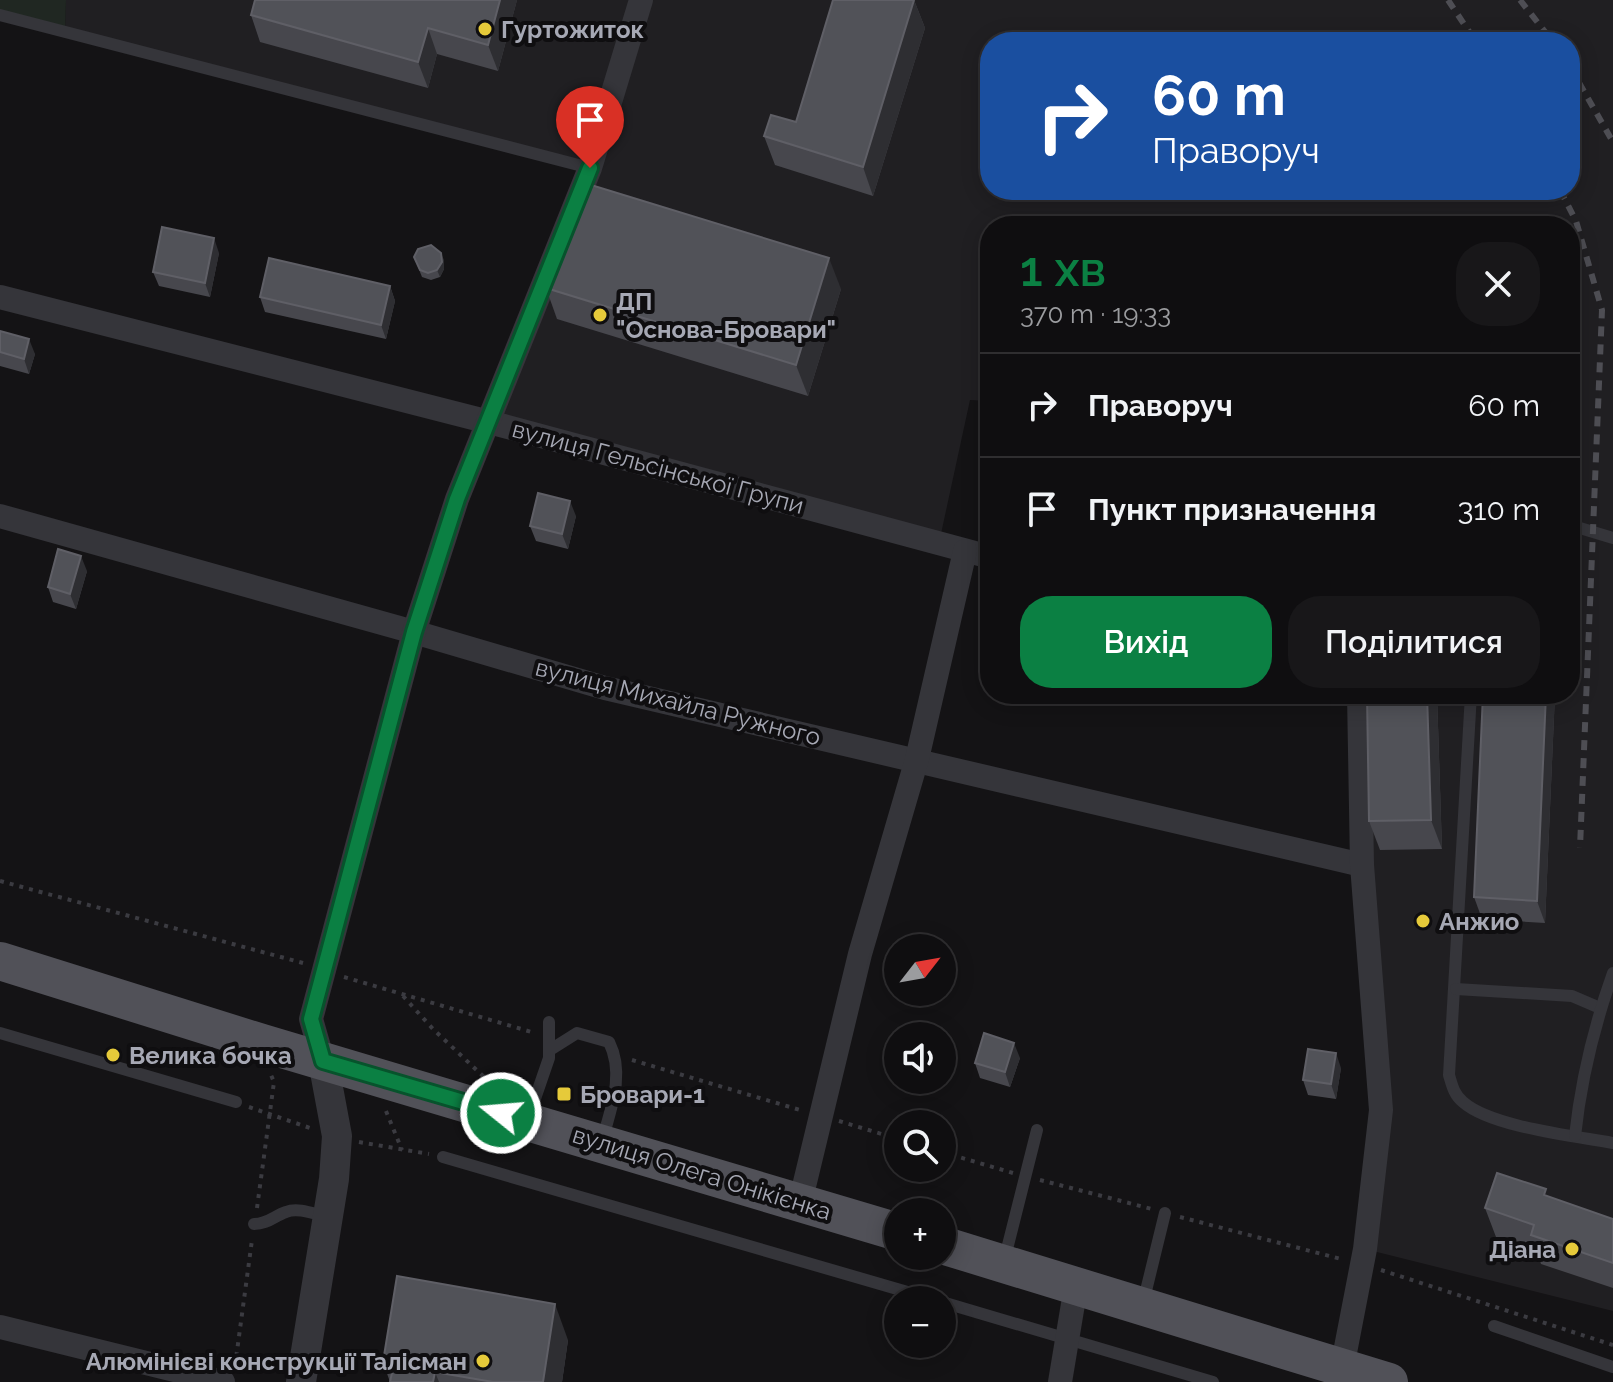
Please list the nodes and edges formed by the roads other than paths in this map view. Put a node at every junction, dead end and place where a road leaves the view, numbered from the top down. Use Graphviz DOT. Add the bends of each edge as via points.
graph roads {
  1 [pos="641,0"];
  2 [pos="0,15"];
  3 [pos="590,168"];
  4 [pos="0,297"];
  5 [pos="489,422"];
  6 [pos="0,516"];
  7 [pos="1580,528"];
  8 [pos="1613,538"];
  9 [pos="965,551"];
  10 [pos="980,555"];
  11 [pos="414,632"];
  12 [pos="1359,704"];
  13 [pos="1470,704"];
  14 [pos="917,759"];
  15 [pos="1362,865"];
  16 [pos="0,961"];
  17 [pos="1613,973"];
  18 [pos="1456,989"];
  19 [pos="1600,1008"];
  20 [pos="549,1022"];
  21 [pos="0,1033"];
  22 [pos="550,1050"];
  23 [pos="323,1061"];
  24 [pos="236,1102"];
  25 [pos="527,1121"];
  26 [pos="1037,1130"];
  27 [pos="1575,1136"];
  28 [pos="601,1143"];
  29 [pos="1613,1143"];
  30 [pos="443,1157"];
  31 [pos="800,1203"];
  32 [pos="1165,1213"];
  33 [pos="327,1217"];
  34 [pos="254,1224"];
  35 [pos="884,1228"];
  36 [pos="956,1249"];
  37 [pos="1003,1264"];
  38 [pos="887,1286"];
  39 [pos="1076,1286"];
  40 [pos="956,1306"];
  41 [pos="1142,1306"];
  42 [pos="1494,1326"];
  43 [pos="0,1327"];
  44 [pos="1067,1339"];
  45 [pos="1613,1367"];
  46 [pos="1342,1368"];
  47 [pos="223,1382"];
  48 [pos="301,1382"];
  49 [pos="1060,1382"];
  50 [pos="1213,1382"];
  51 [pos="1389,1382"];
  1 -- 3 [label="street"];
  2 -- 3 [label="lane"];
  3 -- 5 [label="street"];
  4 -- 5 [label="street, вулиця Гельсінської Групи"];
  5 -- 9 [label="street, вулиця Гельсінської Групи"];
  5 -- 11 [label="street" via="457,499"];
  6 -- 11 [label="street, вулиця Михайла Ружного"];
  7 -- 8 [label="lane"];
  9 -- 10 [label="street, вулиця Гельсінської Групи"];
  9 -- 14 [label="street"];
  11 -- 14 [label="street, вулиця Михайла Ружного" via="605,688"];
  11 -- 23 [label="street" via="311,1019"];
  12 -- 15 [label="street"];
  13 -- 18 [label="lane"];
  14 -- 15 [label="street, вулиця Михайла Ружного"];
  14 -- 31 [label="street" via="860,954"];
  15 -- 46 [label="street" via="1381,1110 1362,1265"];
  16 -- 23 [label="main road, вулиця Олега Онікієнка"];
  17 -- 19 [label="lane"];
  18 -- 19 [label="lane" via="1572,996"];
  18 -- 27 [label="lane" via="1449,1075 1454,1092 1463,1103 1512,1123"];
  19 -- 27 [label="lane"];
  20 -- 22 [label="lane"];
  21 -- 24 [label="lane"];
  22 -- 25 [label="lane"];
  22 -- 28 [label="lane" via="577,1033 609,1042 616,1056 617,1085"];
  23 -- 25 [label="main road, вулиця Олега Онікієнка"];
  23 -- 33 [label="street" via="337,1136"];
  25 -- 28 [label="main road, вулиця Олега Онікієнка"];
  26 -- 37 [label="lane"];
  27 -- 29 [label="lane"];
  28 -- 31 [label="main road, вулиця Олега Онікієнка"];
  30 -- 38 [label="lane"];
  31 -- 35 [label="main road, вулиця Олега Онікієнка"];
  32 -- 41 [label="lane"];
  33 -- 34 [label="lane" via="288,1210 265,1224"];
  33 -- 48 [label="street"];
  36 -- 37 [label="main road"];
  37 -- 39 [label="main road"];
  39 -- 41 [label="main road"];
  39 -- 44 [label="street"];
  40 -- 44 [label="lane"];
  41 -- 46 [label="main road"];
  42 -- 45 [label="lane"];
  43 -- 47 [label="street"];
  44 -- 49 [label="street"];
  44 -- 50 [label="lane"];
  46 -- 51 [label="main road"];
}
